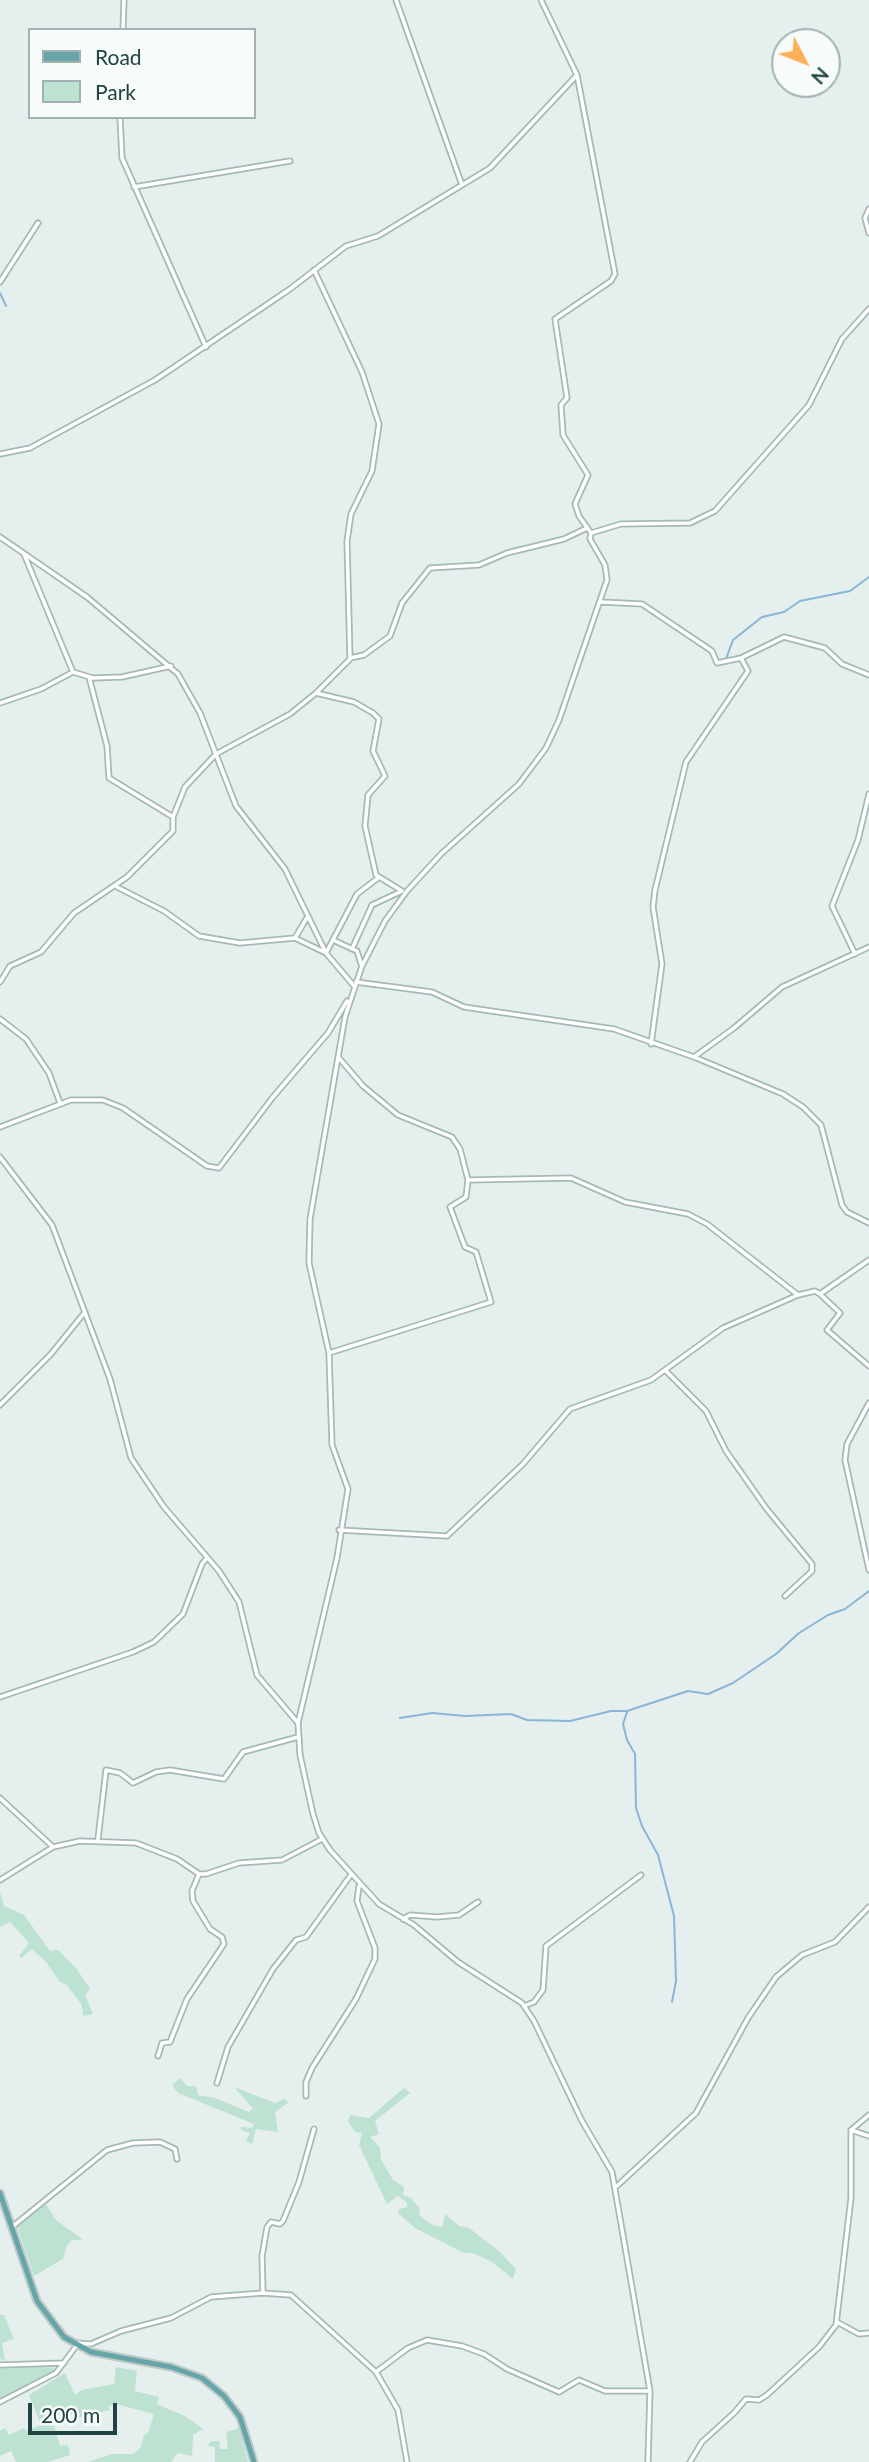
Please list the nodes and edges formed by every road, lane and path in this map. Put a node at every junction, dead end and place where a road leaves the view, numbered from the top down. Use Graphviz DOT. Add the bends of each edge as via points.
graph roads {
  1 [pos="124,0"];
  2 [pos="396,0"];
  3 [pos="541,0"];
  4 [pos="123,28"];
  5 [pos="577,75"];
  6 [pos="120,119"];
  7 [pos="290,161"];
  8 [pos="462,185"];
  9 [pos="134,187"];
  10 [pos="869,209"];
  11 [pos="38,223"];
  12 [pos="869,233"];
  13 [pos="314,270"];
  14 [pos="0,282"];
  15 [pos="869,309"];
  16 [pos="206,348"];
  17 [pos="0,454"];
  18 [pos="587,528"];
  19 [pos="591,533"];
  20 [pos="0,537"];
  21 [pos="24,553"];
  22 [pos="601,602"];
  23 [pos="741,658"];
  24 [pos="350,659"];
  25 [pos="171,666"];
  26 [pos="73,671"];
  27 [pos="869,675"];
  28 [pos="89,677"];
  29 [pos="316,693"];
  30 [pos="0,703"];
  31 [pos="216,754"];
  32 [pos="869,794"];
  33 [pos="173,817"];
  34 [pos="378,878"];
  35 [pos="117,887"];
  36 [pos="404,891"];
  37 [pos="309,915"];
  38 [pos="295,938"];
  39 [pos="333,940"];
  40 [pos="869,947"];
  41 [pos="352,949"];
  42 [pos="326,953"];
  43 [pos="855,954"];
  44 [pos="362,966"];
  45 [pos="0,982"];
  46 [pos="355,984"];
  47 [pos="350,996"];
  48 [pos="0,1019"];
  49 [pos="651,1044"];
  50 [pos="694,1057"];
  51 [pos="338,1058"];
  52 [pos="60,1103"];
  53 [pos="0,1127"];
  54 [pos="0,1157"];
  55 [pos="468,1180"];
  56 [pos="869,1223"];
  57 [pos="869,1260"];
  58 [pos="820,1294"];
  59 [pos="797,1295"];
  60 [pos="85,1312"];
  61 [pos="329,1353"];
  62 [pos="869,1366"];
  63 [pos="666,1371"];
  64 [pos="869,1403"];
  65 [pos="0,1405"];
  66 [pos="339,1530"];
  67 [pos="207,1558"];
  68 [pos="869,1570"];
  69 [pos="785,1596"];
  70 [pos="0,1697"];
  71 [pos="298,1723"];
  72 [pos="298,1737"];
  73 [pos="0,1798"];
  74 [pos="98,1839"];
  75 [pos="322,1839"];
  76 [pos="53,1847"];
  77 [pos="199,1874"];
  78 [pos="350,1875"];
  79 [pos="641,1875"];
  80 [pos="0,1880"];
  81 [pos="359,1886"];
  82 [pos="478,1902"];
  83 [pos="869,1906"];
  84 [pos="403,1919"];
  85 [pos="524,2006"];
  86 [pos="158,2056"];
  87 [pos="217,2083"];
  88 [pos="306,2096"];
  89 [pos="869,2115"];
  90 [pos="314,2129"];
  91 [pos="851,2130"];
  92 [pos="869,2136"];
  93 [pos="177,2159"];
  94 [pos="617,2186"];
  95 [pos="0,2193"];
  96 [pos="11,2228"];
  97 [pos="263,2293"];
  98 [pos="837,2322"];
  99 [pos="869,2333"];
  100 [pos="75,2344"];
  101 [pos="2,2363"];
  102 [pos="66,2363"];
  103 [pos="376,2372"];
  104 [pos="650,2391"];
  105 [pos="0,2402"];
  106 [pos="254,2462"];
  107 [pos="407,2462"];
  108 [pos="648,2462"];
  109 [pos="690,2462"];
  1 -- 4 [label="street"];
  2 -- 8 [label="street"];
  3 -- 5 [label="street"];
  5 -- 8 [label="street" via="490,168"];
  5 -- 18 [label="street" via="615,274 555,319 567,398 561,405 562,429 588,475 575,504"];
  6 -- 9 [label="street" via="120,153"];
  7 -- 9 [label="street"];
  8 -- 13 [label="street" via="378,236 346,246"];
  9 -- 16 [label="street"];
  10 -- 12 [label="street" via="865,218"];
  11 -- 14 [label="street"];
  13 -- 16 [label="street"];
  13 -- 24 [label="street" via="379,417 372,471 351,514 347,541"];
  15 -- 19 [label="street" via="842,339 809,405 715,511 690,523 621,524"];
  16 -- 17 [label="street" via="50,438 21,452"];
  18 -- 19 [label="street"];
  18 -- 24 [label="street" via="480,565 430,569 402,603 390,636 364,655"];
  19 -- 22 [label="street" via="606,573"];
  20 -- 21 [label="street"];
  21 -- 25 [label="street" via="116,619"];
  21 -- 26 [label="street"];
  22 -- 23 [label="street" via="642,604 712,651 718,663"];
  22 -- 36 [label="street" via="559,720 540,759"];
  23 -- 27 [label="street" via="784,637 825,648 842,664"];
  23 -- 49 [label="street" via="748,671 686,762 655,890 653,907 662,964"];
  24 -- 29 [label="street"];
  25 -- 28 [label="street" via="122,677"];
  25 -- 31 [label="street" via="201,713"];
  26 -- 28 [label="street"];
  26 -- 30 [label="street" via="41,689"];
  28 -- 33 [label="street" via="107,746 109,778"];
  29 -- 31 [label="street" via="290,714"];
  29 -- 34 [label="street" via="354,702 379,717 373,751 385,776 368,795 365,826"];
  31 -- 33 [label="street" via="185,787"];
  31 -- 37 [label="street" via="239,811 285,869"];
  32 -- 43 [label="street" via="858,840 832,906"];
  33 -- 35 [label="street" via="169,835"];
  34 -- 36 [label="street"];
  34 -- 39 [label="street" via="356,894"];
  35 -- 38 [label="street" via="164,911 199,936 240,943"];
  35 -- 45 [label="street" via="74,913 45,948 10,966"];
  36 -- 41 [label="street" via="372,905"];
  36 -- 44 [label="street"];
  37 -- 38 [label="street"];
  37 -- 42 [label="street"];
  38 -- 42 [label="street"];
  39 -- 41 [label="street"];
  39 -- 42 [label="street"];
  40 -- 43 [label="street"];
  41 -- 44 [label="street" via="359,953"];
  42 -- 46 [label="street"];
  43 -- 50 [label="street" via="782,988"];
  44 -- 46 [label="street"];
  46 -- 47 [label="street"];
  46 -- 49 [label="street" via="432,992 464,1007 601,1026"];
  47 -- 51 [label="street"];
  47 -- 52 [label="street" via="328,1033 219,1168 200,1162 113,1104 89,1098"];
  48 -- 52 [label="street" via="26,1039 49,1073"];
  49 -- 50 [label="street"];
  50 -- 56 [label="street" via="783,1094 810,1114 823,1130 844,1209"];
  51 -- 55 [label="street" via="398,1115 452,1137"];
  51 -- 61 [label="street" via="308,1255"];
  52 -- 53 [label="street"];
  54 -- 60 [label="street" via="48,1217"];
  55 -- 59 [label="street" via="571,1178 625,1202 688,1214"];
  55 -- 61 [label="street" via="466,1197 450,1207 465,1247 476,1252 491,1302"];
  57 -- 58 [label="street"];
  58 -- 59 [label="street"];
  58 -- 62 [label="street" via="840,1313 828,1332"];
  59 -- 63 [label="street" via="723,1328"];
  60 -- 65 [label="street" via="45,1361"];
  60 -- 67 [label="street" via="110,1379 131,1458"];
  61 -- 66 [label="street" via="332,1444 348,1489"];
  63 -- 66 [label="street" via="564,1413 523,1464 446,1537"];
  63 -- 69 [label="street" via="706,1410 726,1451 773,1519 812,1564 812,1572"];
  64 -- 68 [label="street" via="847,1444 845,1460"];
  66 -- 71 [label="street" via="337,1559"];
  67 -- 70 [label="street" via="183,1614 154,1642"];
  67 -- 71 [label="street" via="243,1609 257,1675"];
  71 -- 72 [label="street"];
  72 -- 74 [label="street" via="243,1752 224,1779 170,1770 133,1783 106,1770"];
  72 -- 75 [label="street"];
  73 -- 76 [label="street"];
  74 -- 76 [label="street"];
  74 -- 77 [label="street" via="149,1847"];
  75 -- 77 [label="street" via="282,1860 239,1863"];
  75 -- 78 [label="street"];
  76 -- 80 [label="street"];
  77 -- 86 [label="street" via="193,1901 224,1944 187,1999 169,2043 162,2042"];
  78 -- 81 [label="street"];
  78 -- 87 [label="street" via="306,1937 296,1940 273,1969 228,2047"];
  79 -- 85 [label="street" via="547,1944 543,1990"];
  81 -- 84 [label="street"];
  81 -- 88 [label="street" via="357,1901 375,1959 356,1999 312,2068"];
  82 -- 84 [label="street" via="459,1914"];
  83 -- 94 [label="street" via="835,1942 802,1955 776,1977 696,2113"];
  84 -- 85 [label="street"];
  85 -- 94 [label="street"];
  89 -- 91 [label="street"];
  90 -- 97 [label="street" via="283,2221 268,2224 262,2256"];
  91 -- 92 [label="street"];
  91 -- 98 [label="street" via="851,2198"];
  93 -- 96 [label="street" via="175,2149 160,2142 107,2150"];
  94 -- 104 [label="street"];
  95 -- 96 [label="main road"];
  96 -- 100 [label="main road" via="37,2301 50,2322"];
  97 -- 100 [label="street" via="211,2297 159,2322 91,2344"];
  97 -- 103 [label="street" via="297,2297"];
  98 -- 99 [label="street" via="859,2334"];
  98 -- 109 [label="street" via="819,2347 767,2395 746,2399 702,2442"];
  100 -- 102 [label="street"];
  100 -- 106 [label="main road" via="202,2378 240,2417"];
  101 -- 102 [label="street"];
  102 -- 105 [label="street" via="47,2379"];
  103 -- 104 [label="street" via="427,2340 484,2354 559,2392 579,2381 605,2391"];
  103 -- 107 [label="street" via="398,2410"];
  104 -- 108 [label="street"];
}
